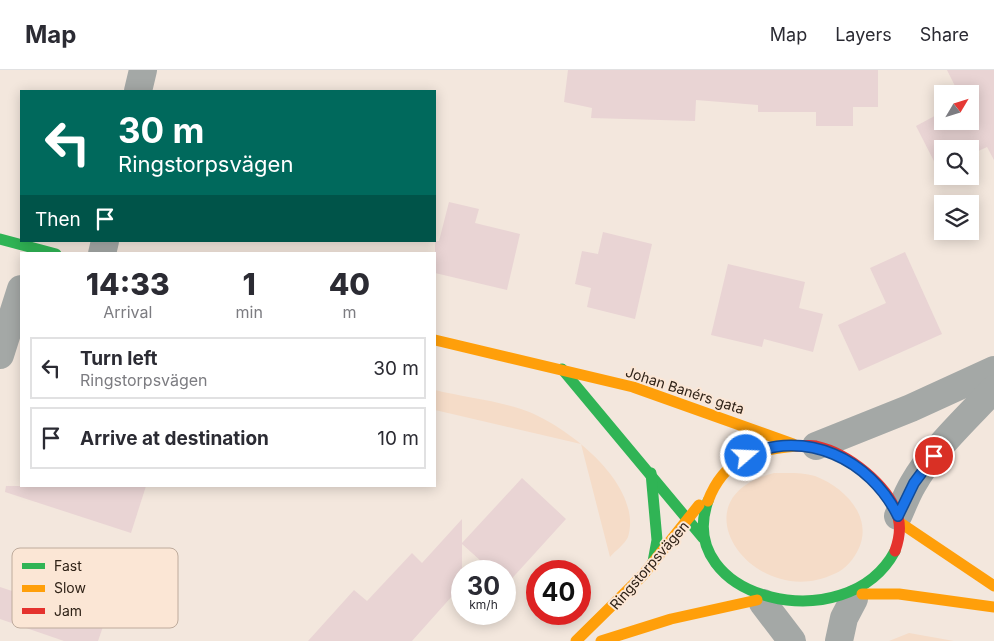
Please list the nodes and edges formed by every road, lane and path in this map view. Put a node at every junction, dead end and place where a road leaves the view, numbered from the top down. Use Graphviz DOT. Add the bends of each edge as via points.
graph roads {
  1 [pos="143,70"];
  2 [pos="138,90"];
  3 [pos="0,239"];
  4 [pos="41,252"];
  5 [pos="20,292"];
  6 [pos="436,340"];
  7 [pos="0,354"];
  8 [pos="562,369"];
  9 [pos="994,370"];
  10 [pos="994,389"];
  11 [pos="807,446"];
  12 [pos="651,473"];
  13 [pos="715,483"];
  14 [pos="689,519"];
  15 [pos="898,519"];
  16 [pos="703,538"];
  17 [pos="653,562"];
  18 [pos="994,586"];
  19 [pos="858,596"];
  20 [pos="760,602"];
  21 [pos="994,607"];
  22 [pos="576,641"];
  23 [pos="601,641"];
  24 [pos="792,641"];
  25 [pos="839,641"];
  1 -- 2 [label="street"];
  3 -- 4 [label="street"];
  5 -- 7 [label="street"];
  6 -- 8 [label="street, Johan Banérs gata"];
  8 -- 11 [label="street, Johan Banérs gata" via="633,387"];
  8 -- 12 [label="street" via="598,415"];
  9 -- 11 [label="street" via="912,408"];
  10 -- 15 [label="street" via="926,466 914,483"];
  11 -- 13 [label="street, Ringstorpsvägen" via="758,451 736,463"];
  11 -- 15 [label="street, Johan Banérs gata" via="843,459 868,476 891,502"];
  12 -- 14 [label="street"];
  12 -- 17 [label="street" via="656,540"];
  13 -- 14 [label="street, Ringstorpsvägen"];
  13 -- 16 [label="street" via="704,516"];
  14 -- 16 [label="street"];
  14 -- 17 [label="street, Ringstorpsvägen"];
  15 -- 18 [label="street"];
  15 -- 19 [label="street" via="899,536 891,560 878,580"];
  16 -- 20 [label="street" via="716,566 739,590"];
  17 -- 22 [label="street, Ringstorpsvägen"];
  19 -- 20 [label="street" via="825,608 779,607"];
  19 -- 21 [label="street" via="899,594"];
  19 -- 25 [label="street" via="844,618"];
  20 -- 23 [label="street" via="672,619"];
  20 -- 24 [label="street"];
}
